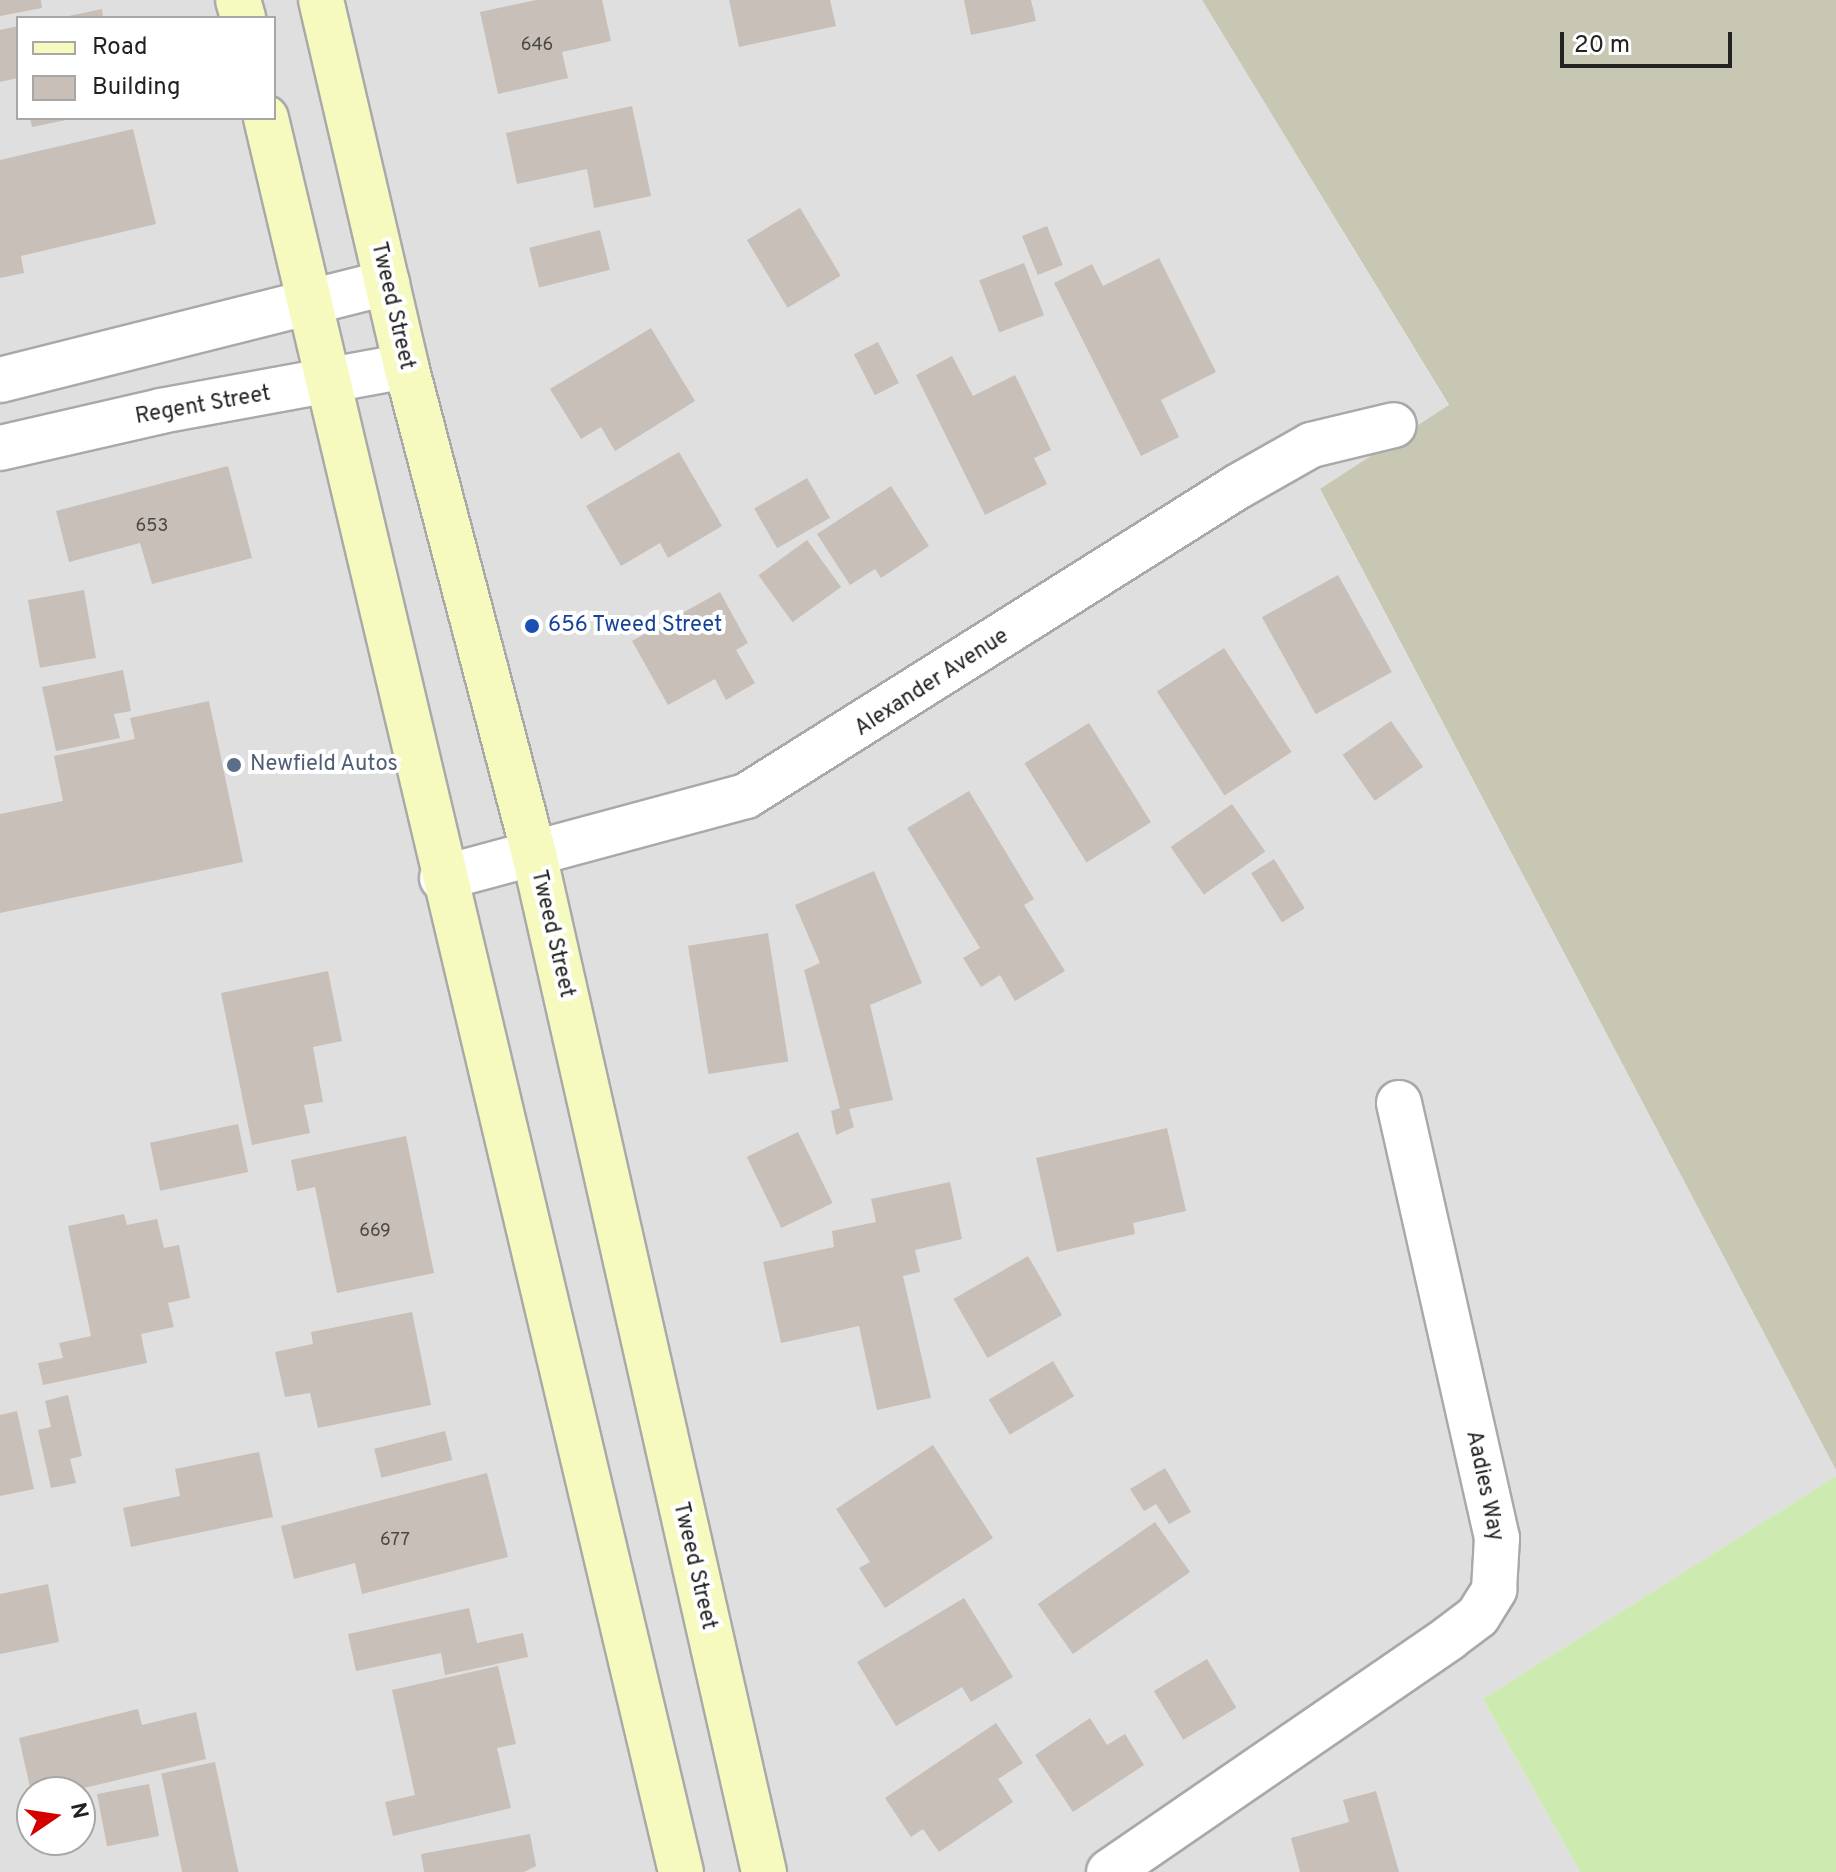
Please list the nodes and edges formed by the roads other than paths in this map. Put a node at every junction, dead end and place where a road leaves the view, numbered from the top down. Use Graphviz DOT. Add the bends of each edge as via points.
graph roads {
  1 [pos="321,0"];
  2 [pos="266,120"];
  3 [pos="387,283"];
  4 [pos="309,302"];
  5 [pos="406,366"];
  6 [pos="0,380"];
  7 [pos="329,384"];
  8 [pos="1394,425"];
  9 [pos="0,448"];
  10 [pos="534,854"];
  11 [pos="442,878"];
  12 [pos="1399,1103"];
  13 [pos="681,1872"];
  14 [pos="764,1872"];
  15 [pos="1109,1872"];
  1 -- 3 [label="main road, Tweed Street"];
  2 -- 4 [label="main road"];
  3 -- 4 [label="street"];
  3 -- 5 [label="main road, Tweed Street"];
  4 -- 6 [label="street"];
  4 -- 7 [label="main road"];
  5 -- 7 [label="street, Regent Street"];
  5 -- 10 [label="main road, Tweed Street"];
  7 -- 9 [label="street, Regent Street" via="161,411"];
  7 -- 11 [label="main road"];
  8 -- 10 [label="street, Alexander Avenue" via="1311,445 1237,487 746,796"];
  10 -- 11 [label="street, Alexander Avenue"];
  10 -- 14 [label="main road, Tweed Street"];
  11 -- 13 [label="main road"];
  12 -- 15 [label="street, Aadies Way" via="1497,1538 1494,1590 1478,1616 1449,1638"];
}
